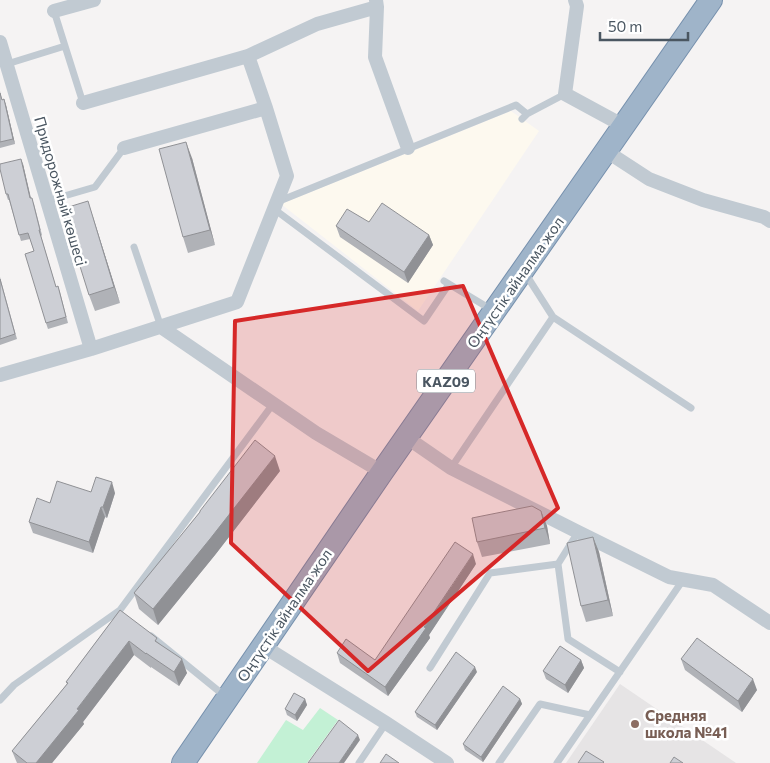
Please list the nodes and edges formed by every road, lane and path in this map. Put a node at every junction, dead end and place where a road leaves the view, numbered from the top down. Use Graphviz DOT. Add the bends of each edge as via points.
graph roads {
  1 [pos="93,0"];
  2 [pos="575,0"];
  3 [pos="711,0"];
  4 [pos="377,3"];
  5 [pos="54,11"];
  6 [pos="0,42"];
  7 [pos="65,46"];
  8 [pos="248,56"];
  9 [pos="7,64"];
  10 [pos="565,94"];
  11 [pos="83,103"];
  12 [pos="266,108"];
  13 [pos="624,126"];
  14 [pos="124,148"];
  15 [pos="408,148"];
  16 [pos="606,151"];
  17 [pos="47,201"];
  18 [pos="275,206"];
  19 [pos="768,216"];
  20 [pos="134,247"];
  21 [pos="523,270"];
  22 [pos="494,312"];
  23 [pos="553,317"];
  24 [pos="161,327"];
  25 [pos="91,349"];
  26 [pos="0,375"];
  27 [pos="273,404"];
  28 [pos="691,408"];
  29 [pos="406,437"];
  30 [pos="451,468"];
  31 [pos="382,472"];
  32 [pos="578,532"];
  33 [pos="558,564"];
  34 [pos="683,580"];
  35 [pos="120,610"];
  36 [pos="128,616"];
  37 [pos="770,623"];
  38 [pos="143,629"];
  39 [pos="263,646"];
  40 [pos="430,668"];
  41 [pos="620,672"];
  42 [pos="228,698"];
  43 [pos="0,700"];
  44 [pos="590,716"];
  45 [pos="386,723"];
  46 [pos="183,763"];
  47 [pos="359,763"];
  48 [pos="447,763"];
  49 [pos="499,763"];
  50 [pos="557,763"];
  1 -- 5 [label="street"];
  2 -- 10 [label="street" via="577,6"];
  3 -- 13 [label="highway, Оңтүстік айналма жол / KAZ09"];
  4 -- 8 [label="street" via="317,24"];
  4 -- 15 [label="street" via="374,57"];
  5 -- 7 [label="lane"];
  6 -- 9 [label="street, Придорожный көшесі"];
  7 -- 9 [label="lane"];
  7 -- 11 [label="lane"];
  8 -- 11 [label="street"];
  8 -- 12 [label="street"];
  9 -- 17 [label="street, Придорожный көшесі"];
  10 -- 13 [label="street"];
  10 -- 15 [label="lane" via="525,117 516,105"];
  12 -- 14 [label="street"];
  12 -- 18 [label="street" via="287,176"];
  13 -- 16 [label="highway, Оңтүстік айналма жол / KAZ09"];
  14 -- 17 [label="lane" via="95,187"];
  15 -- 18 [label="lane"];
  16 -- 19 [label="street" via="649,179 703,200"];
  16 -- 21 [label="highway, Оңтүстік айналма жол / KAZ09"];
  17 -- 25 [label="street, Придорожный көшесі"];
  18 -- 22 [label="lane" via="424,322 446,282"];
  18 -- 24 [label="street" via="238,302"];
  20 -- 24 [label="lane"];
  21 -- 22 [label="highway, Оңтүстік айналма жол / KAZ09"];
  21 -- 23 [label="lane"];
  22 -- 29 [label="highway, Оңтүстік айналма жол / KAZ09"];
  23 -- 28 [label="lane"];
  23 -- 30 [label="lane"];
  24 -- 25 [label="street"];
  24 -- 27 [label="street"];
  25 -- 26 [label="street"];
  27 -- 31 [label="street"];
  27 -- 35 [label="lane"];
  29 -- 30 [label="street"];
  29 -- 31 [label="highway, Оңтүстік айналма жол / KAZ09"];
  30 -- 32 [label="street"];
  31 -- 39 [label="highway, Оңтүстік айналма жол / KAZ09"];
  32 -- 33 [label="lane"];
  32 -- 34 [label="street" via="669,577"];
  33 -- 40 [label="lane" via="490,573"];
  33 -- 41 [label="lane" via="568,639"];
  34 -- 37 [label="street" via="713,585"];
  34 -- 41 [label="lane"];
  35 -- 36 [label="lane"];
  35 -- 43 [label="lane" via="14,685"];
  38 -- 42 [label="lane"];
  39 -- 42 [label="highway, Оңтүстік айналма жол / KAZ09"];
  39 -- 45 [label="street"];
  41 -- 44 [label="lane"];
  42 -- 46 [label="highway, Оңтүстік айналма жол / KAZ09"];
  44 -- 49 [label="lane" via="540,704"];
  44 -- 50 [label="lane"];
  45 -- 47 [label="lane"];
  45 -- 48 [label="street"];
}
